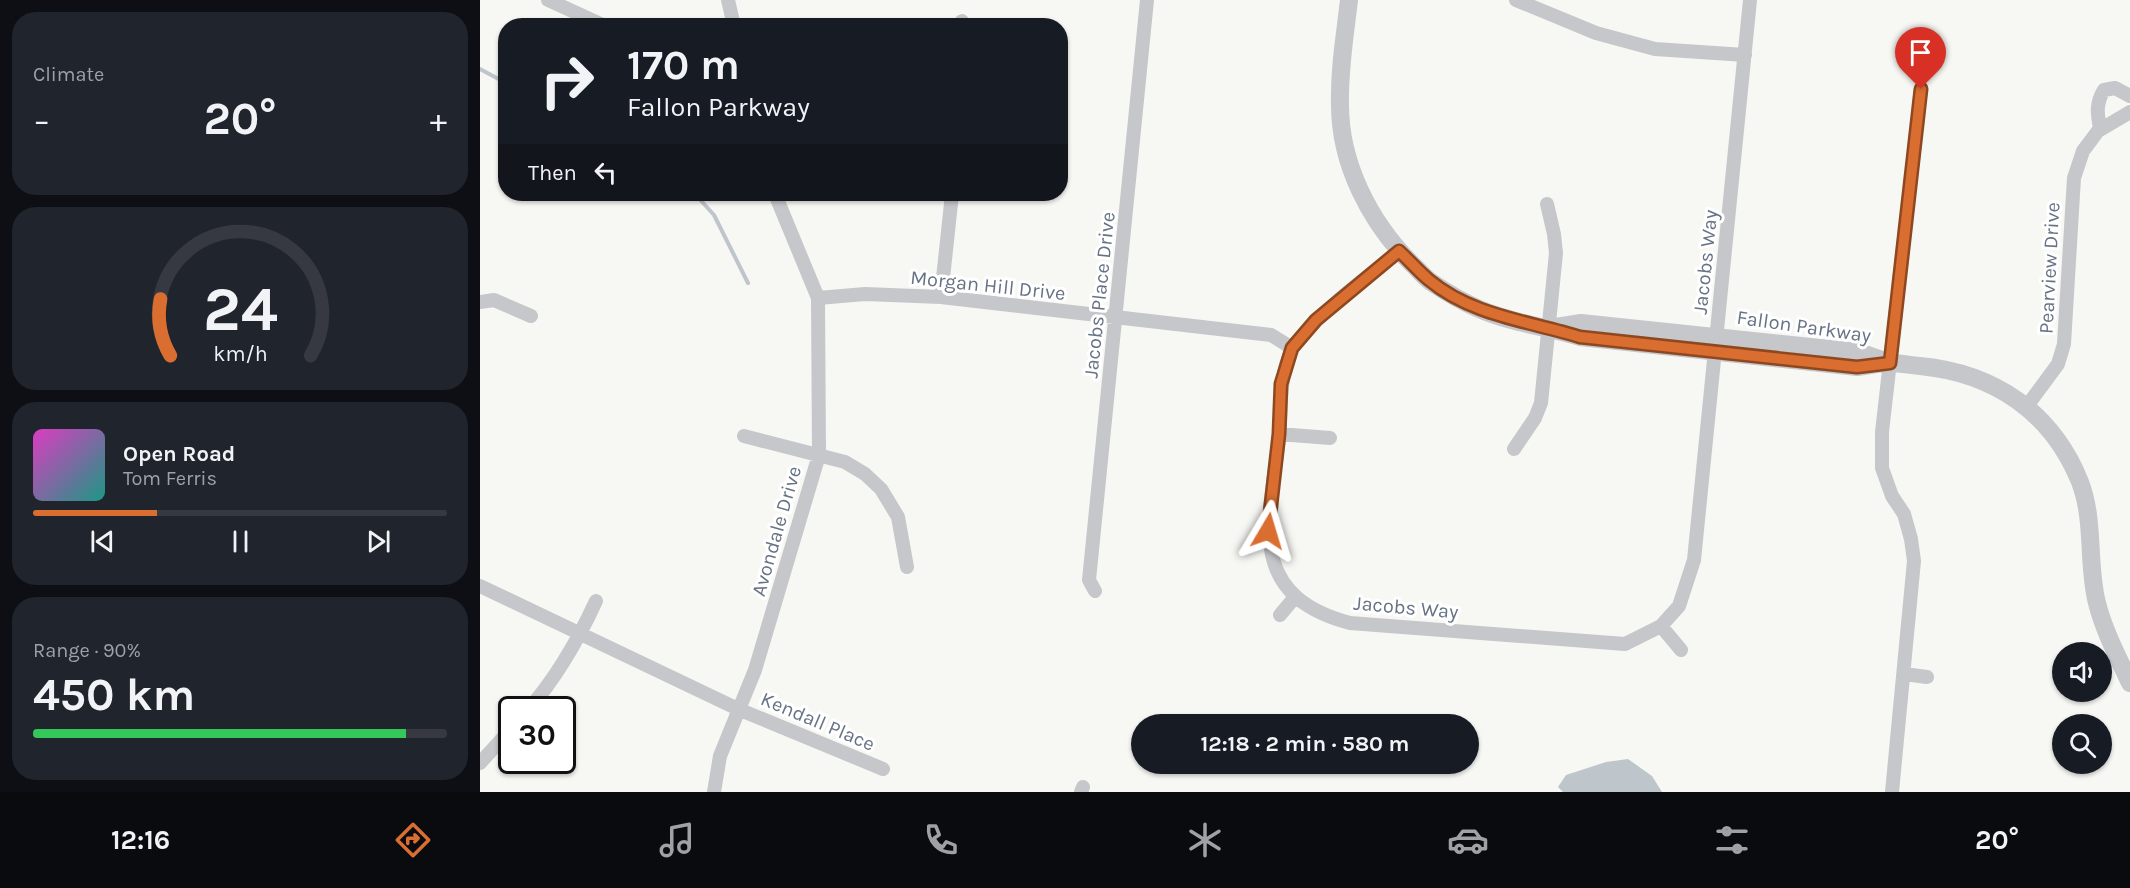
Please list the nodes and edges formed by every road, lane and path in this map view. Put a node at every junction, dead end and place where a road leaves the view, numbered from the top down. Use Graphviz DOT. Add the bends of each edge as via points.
graph roads {
  1 [pos="548,0"];
  2 [pos="728,0"];
  3 [pos="1147,0"];
  4 [pos="1348,0"];
  5 [pos="1516,0"];
  6 [pos="1750,0"];
  7 [pos="587,18"];
  8 [pos="732,18"];
  9 [pos="1745,55"];
  10 [pos="1921,89"];
  11 [pos="2130,96"];
  12 [pos="2130,112"];
  13 [pos="2100,128"];
  14 [pos="778,201"];
  15 [pos="951,201"];
  16 [pos="1547,204"];
  17 [pos="1399,251"];
  18 [pos="941,297"];
  19 [pos="818,298"];
  20 [pos="480,302"];
  21 [pos="531,315"];
  22 [pos="1116,318"];
  23 [pos="1549,328"];
  24 [pos="1716,345"];
  25 [pos="1292,348"];
  26 [pos="1890,363"];
  27 [pos="2027,406"];
  28 [pos="1279,434"];
  29 [pos="744,436"];
  30 [pos="1330,438"];
  31 [pos="1514,449"];
  32 [pos="819,455"];
  33 [pos="907,567"];
  34 [pos="480,586"];
  35 [pos="1095,591"];
  36 [pos="1295,597"];
  37 [pos="596,601"];
  38 [pos="1280,615"];
  39 [pos="1661,626"];
  40 [pos="581,633"];
  41 [pos="1681,650"];
  42 [pos="1904,674"];
  43 [pos="1927,677"];
  44 [pos="2130,681"];
  45 [pos="541,696"];
  46 [pos="738,709"];
  47 [pos="498,743"];
  48 [pos="480,763"];
  49 [pos="883,769"];
  50 [pos="714,792"];
  51 [pos="1892,792"];
  1 -- 7 [label="street"];
  2 -- 8 [label="street"];
  3 -- 22 [label="street, Jacobs Place Drive"];
  4 -- 17 [label="street, Fallon Parkway" via="1340,97 1343,139 1355,180 1374,217"];
  5 -- 9 [label="street" via="1596,33 1655,49"];
  6 -- 9 [label="street, Jacobs Way"];
  9 -- 24 [label="street, Jacobs Way"];
  10 -- 26 [label="street"];
  11 -- 13 [label="street" via="2115,88 2104,90 2097,112"];
  12 -- 13 [label="street, Pearview Drive"];
  13 -- 27 [label="street, Pearview Drive" via="2083,151 2074,178 2064,344 2058,364"];
  14 -- 19 [label="street, Avondale Drive"];
  15 -- 18 [label="street"];
  16 -- 23 [label="street" via="1556,253"];
  17 -- 23 [label="street, Fallon Parkway" via="1430,281 1458,298 1504,318"];
  17 -- 25 [label="street, Jacobs Way" via="1316,320"];
  18 -- 19 [label="street, Morgan Hill Drive" via="866,294"];
  18 -- 22 [label="street, Morgan Hill Drive"];
  19 -- 32 [label="street, Avondale Drive"];
  20 -- 21 [label="street" via="494,300"];
  22 -- 25 [label="street, Morgan Hill Drive" via="1271,335"];
  22 -- 35 [label="street, Jacobs Place Drive" via="1089,580"];
  23 -- 24 [label="street, Fallon Parkway" via="1581,323"];
  23 -- 31 [label="street" via="1541,403"];
  24 -- 26 [label="street, Fallon Parkway" via="1859,352"];
  24 -- 39 [label="street, Jacobs Way" via="1694,560 1679,606"];
  25 -- 28 [label="street, Jacobs Way" via="1281,384"];
  26 -- 27 [label="street, Fallon Parkway" via="1959,372 1996,386"];
  26 -- 42 [label="street" via="1882,468 1892,496 1904,514 1914,561"];
  27 -- 44 [label="street, Fallon Parkway" via="2063,447 2080,483 2087,511 2097,603"];
  28 -- 30 [label="street"];
  28 -- 36 [label="street, Jacobs Way" via="1268,531 1274,564"];
  29 -- 32 [label="street"];
  32 -- 33 [label="street" via="845,462 881,489 898,517"];
  32 -- 46 [label="street, Avondale Drive" via="755,670"];
  34 -- 40 [label="street"];
  36 -- 38 [label="street"];
  36 -- 39 [label="street, Jacobs Way" via="1311,609 1350,623 1625,644"];
  37 -- 40 [label="street"];
  39 -- 41 [label="street"];
  40 -- 45 [label="street"];
  40 -- 46 [label="street"];
  42 -- 43 [label="street"];
  42 -- 51 [label="street"];
  46 -- 49 [label="street, Kendall Place"];
  46 -- 50 [label="street, Avondale Drive" via="720,756"];
  47 -- 48 [label="street"];
}
